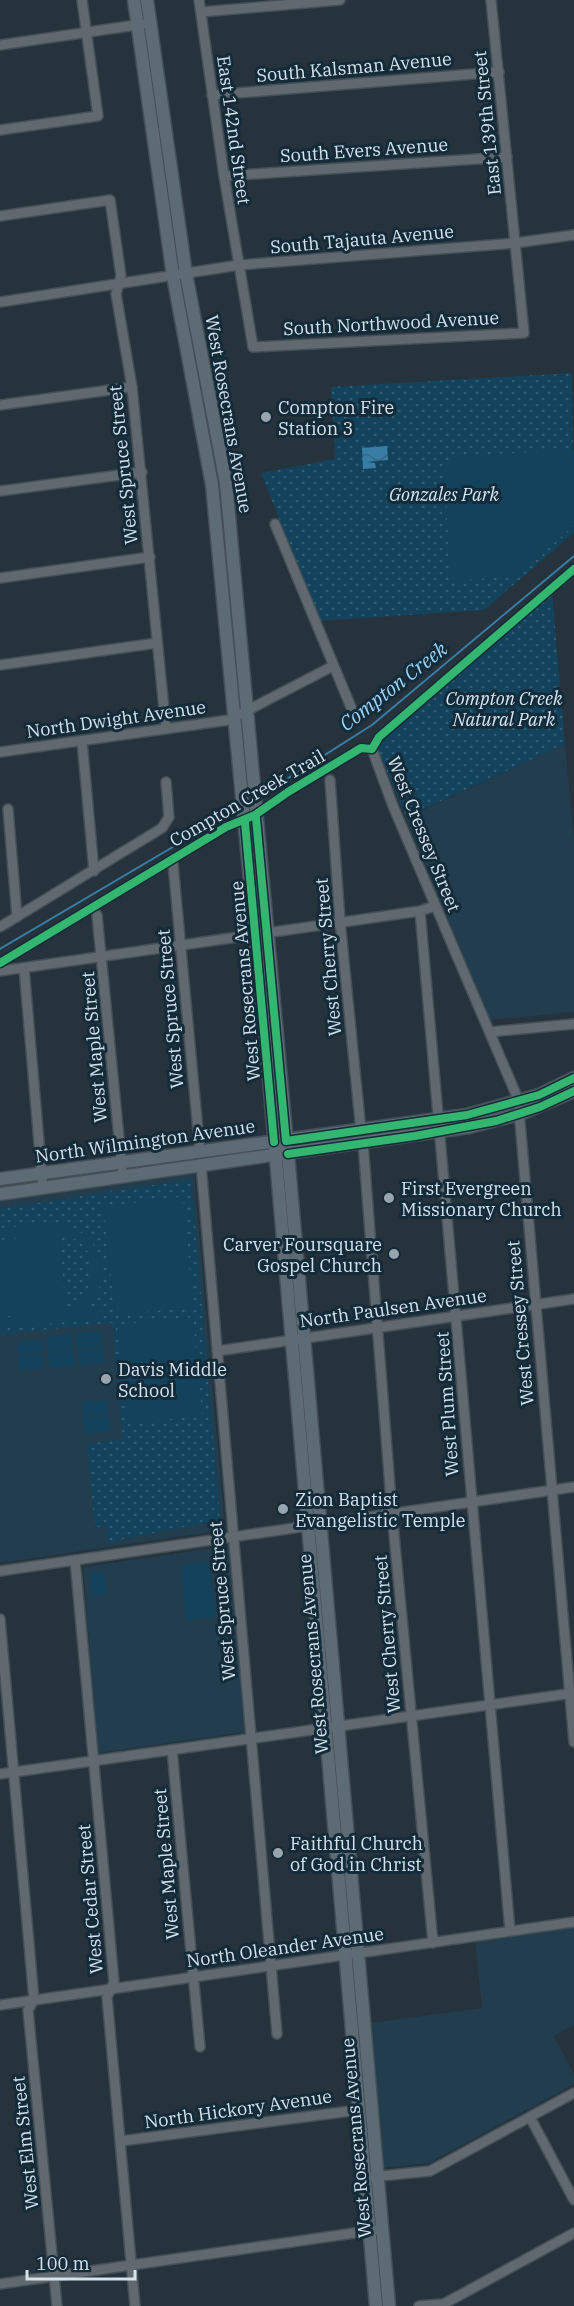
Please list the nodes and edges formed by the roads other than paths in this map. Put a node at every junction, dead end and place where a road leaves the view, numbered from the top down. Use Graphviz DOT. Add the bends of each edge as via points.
graph roads {
  1 [pos="82,0"];
  2 [pos="134,0"];
  3 [pos="147,0"];
  4 [pos="199,0"];
  5 [pos="340,0"];
  6 [pos="491,0"];
  7 [pos="201,12"];
  8 [pos="151,23"];
  9 [pos="137,25"];
  10 [pos="87,31"];
  11 [pos="0,45"];
  12 [pos="499,72"];
  13 [pos="212,96"];
  14 [pos="0,130"];
  15 [pos="507,157"];
  16 [pos="224,176"];
  17 [pos="0,216"];
  18 [pos="574,235"];
  19 [pos="515,243"];
  20 [pos="239,265"];
  21 [pos="179,275"];
  22 [pos="118,285"];
  23 [pos="0,302"];
  24 [pos="132,387"];
  25 [pos="0,405"];
  26 [pos="213,409"];
  27 [pos="199,411"];
  28 [pos="142,472"];
  29 [pos="0,491"];
  30 [pos="275,524"];
  31 [pos="150,557"];
  32 [pos="0,578"];
  33 [pos="157,643"];
  34 [pos="0,665"];
  35 [pos="333,666"];
  36 [pos="353,712"];
  37 [pos="240,713"];
  38 [pos="166,729"];
  39 [pos="82,741"];
  40 [pos="372,748"];
  41 [pos="0,752"];
  42 [pos="330,780"];
  43 [pos="166,782"];
  44 [pos="8,809"];
  45 [pos="173,864"];
  46 [pos="94,871"];
  47 [pos="435,906"];
  48 [pos="420,910"];
  49 [pos="97,915"];
  50 [pos="16,917"];
  51 [pos="340,921"];
  52 [pos="0,927"];
  53 [pos="261,933"];
  54 [pos="180,945"];
  55 [pos="102,957"];
  56 [pos="24,968"];
  57 [pos="0,972"];
  58 [pos="574,1024"];
  59 [pos="490,1032"];
  60 [pos="574,1078"];
  61 [pos="574,1091"];
  62 [pos="519,1108"];
  63 [pos="440,1118"];
  64 [pos="441,1131"];
  65 [pos="362,1137"];
  66 [pos="281,1148"];
  67 [pos="200,1152"];
  68 [pos="121,1162"];
  69 [pos="201,1165"];
  70 [pos="42,1174"];
  71 [pos="122,1177"];
  72 [pos="0,1179"];
  73 [pos="43,1189"];
  74 [pos="0,1194"];
  75 [pos="574,1299"];
  76 [pos="534,1304"];
  77 [pos="457,1315"];
  78 [pos="378,1328"];
  79 [pos="297,1339"];
  80 [pos="216,1350"];
  81 [pos="574,1487"];
  82 [pos="552,1490"];
  83 [pos="471,1502"];
  84 [pos="392,1513"];
  85 [pos="313,1525"];
  86 [pos="232,1537"];
  87 [pos="75,1560"];
  88 [pos="0,1570"];
  89 [pos="0,1619"];
  90 [pos="572,1693"];
  91 [pos="490,1705"];
  92 [pos="411,1716"];
  93 [pos="331,1728"];
  94 [pos="251,1738"];
  95 [pos="574,1742"];
  96 [pos="172,1749"];
  97 [pos="94,1761"];
  98 [pos="13,1773"];
  99 [pos="0,1774"];
  100 [pos="574,1922"];
  101 [pos="510,1931"];
  102 [pos="433,1942"];
  103 [pos="351,1955"];
  104 [pos="271,1965"];
  105 [pos="193,1977"];
  106 [pos="111,1988"];
  107 [pos="34,2000"];
  108 [pos="0,2005"];
  109 [pos="277,2034"];
  110 [pos="200,2047"];
  111 [pos="574,2093"];
  112 [pos="358,2110"];
  113 [pos="530,2116"];
  114 [pos="121,2141"];
  115 [pos="377,2176"];
  116 [pos="364,2177"];
  117 [pos="574,2200"];
  118 [pos="382,2229"];
  119 [pos="369,2231"];
  120 [pos="574,2233"];
  121 [pos="132,2265"];
  122 [pos="54,2277"];
  123 [pos="0,2284"];
  124 [pos="57,2306"];
  125 [pos="135,2306"];
  126 [pos="375,2306"];
  127 [pos="389,2306"];
  128 [pos="419,2306"];
  1 -- 10 [label="street"];
  2 -- 9 [label="main road, West Rosecrans Avenue"];
  3 -- 8 [label="main road, West Rosecrans Avenue"];
  4 -- 7 [label="street, East 142nd Street"];
  5 -- 7 [label="street"];
  6 -- 12 [label="street, East 139th Street"];
  7 -- 13 [label="street, East 142nd Street"];
  8 -- 9 [label="street"];
  8 -- 21 [label="main road, West Rosecrans Avenue"];
  9 -- 10 [label="street"];
  9 -- 21 [label="main road, West Rosecrans Avenue"];
  10 -- 11 [label="street"];
  10 -- 14 [label="street" via="98,116"];
  12 -- 13 [label="street, South Kalsman Avenue"];
  12 -- 15 [label="street, East 139th Street"];
  13 -- 16 [label="street, East 142nd Street"];
  15 -- 16 [label="street, South Evers Avenue"];
  15 -- 19 [label="street, East 139th Street"];
  16 -- 20 [label="street, East 142nd Street"];
  17 -- 22 [label="street, West Spruce Street" via="110,200 121,276"];
  18 -- 19 [label="street, South Tajauta Avenue"];
  19 -- 20 [label="street, South Tajauta Avenue"];
  19 -- 20 [label="street, South Northwood Avenue" via="524,333 253,346"];
  20 -- 21 [label="street, South Tajauta Avenue"];
  21 -- 22 [label="street, South Tajauta Avenue"];
  21 -- 26 [label="main road, West Rosecrans Avenue"];
  21 -- 27 [label="main road, West Rosecrans Avenue"];
  22 -- 23 [label="street, South Tajauta Avenue"];
  22 -- 24 [label="street, West Spruce Street" via="116,294"];
  24 -- 25 [label="street"];
  24 -- 28 [label="street, West Spruce Street"];
  26 -- 27 [label="main road"];
  26 -- 37 [label="main road, West Rosecrans Avenue" via="226,483"];
  27 -- 37 [label="main road, West Rosecrans Avenue"];
  28 -- 29 [label="street"];
  28 -- 31 [label="street, West Spruce Street"];
  30 -- 35 [label="street"];
  31 -- 32 [label="street"];
  31 -- 33 [label="street, West Spruce Street"];
  33 -- 34 [label="street"];
  33 -- 38 [label="street, West Spruce Street"];
  35 -- 36 [label="street"];
  35 -- 37 [label="street, North Dwight Avenue"];
  37 -- 38 [label="street, North Dwight Avenue" via="227,720"];
  37 -- 53 [label="main road, West Rosecrans Avenue"];
  38 -- 39 [label="street, North Dwight Avenue"];
  39 -- 41 [label="street, North Dwight Avenue"];
  39 -- 46 [label="street"];
  40 -- 47 [label="street, West Cressey Street"];
  42 -- 51 [label="street, West Cherry Street"];
  43 -- 46 [label="street" via="167,824"];
  44 -- 50 [label="street"];
  45 -- 54 [label="street, West Spruce Street"];
  46 -- 50 [label="street"];
  47 -- 48 [label="street"];
  47 -- 59 [label="street, West Cressey Street"];
  48 -- 51 [label="street"];
  48 -- 63 [label="street, West Plum Street"];
  49 -- 55 [label="street, West Maple Street"];
  50 -- 52 [label="street"];
  51 -- 53 [label="street"];
  51 -- 65 [label="street, West Cherry Street"];
  53 -- 54 [label="street"];
  53 -- 66 [label="main road, West Rosecrans Avenue"];
  54 -- 55 [label="street"];
  54 -- 67 [label="street, West Spruce Street"];
  55 -- 56 [label="street"];
  55 -- 68 [label="street, West Maple Street"];
  56 -- 57 [label="street"];
  56 -- 70 [label="street"];
  58 -- 59 [label="street"];
  59 -- 62 [label="street, West Cressey Street"];
  60 -- 62 [label="main road, North Wilmington Avenue"];
  61 -- 62 [label="main road, North Wilmington Avenue"];
  62 -- 63 [label="main road, North Wilmington Avenue"];
  62 -- 64 [label="main road, North Wilmington Avenue" via="496,1121"];
  62 -- 76 [label="street, West Cressey Street"];
  63 -- 64 [label="street, West Plum Street"];
  63 -- 65 [label="main road, North Wilmington Avenue"];
  64 -- 65 [label="main road, North Wilmington Avenue"];
  64 -- 77 [label="street, West Plum Street"];
  65 -- 66 [label="main road, North Wilmington Avenue"];
  65 -- 78 [label="street, West Cherry Street"];
  66 -- 67 [label="main road, North Wilmington Avenue"];
  66 -- 69 [label="main road, North Wilmington Avenue"];
  66 -- 79 [label="main road, West Rosecrans Avenue"];
  67 -- 68 [label="main road, North Wilmington Avenue"];
  68 -- 70 [label="main road, North Wilmington Avenue"];
  68 -- 71 [label="street, West Maple Street"];
  69 -- 71 [label="main road, North Wilmington Avenue"];
  69 -- 80 [label="street, West Spruce Street"];
  70 -- 72 [label="main road, North Wilmington Avenue"];
  70 -- 73 [label="street"];
  71 -- 73 [label="main road, North Wilmington Avenue"];
  73 -- 74 [label="main road, North Wilmington Avenue"];
  75 -- 76 [label="street, North Paulsen Avenue"];
  76 -- 77 [label="street, North Paulsen Avenue"];
  76 -- 82 [label="street, West Cressey Street"];
  77 -- 78 [label="street, North Paulsen Avenue"];
  77 -- 83 [label="street, West Plum Street"];
  78 -- 79 [label="street, North Paulsen Avenue"];
  78 -- 84 [label="street, West Cherry Street"];
  79 -- 80 [label="street, North Paulsen Avenue"];
  79 -- 85 [label="main road, West Rosecrans Avenue"];
  80 -- 86 [label="street, West Spruce Street"];
  81 -- 82 [label="street"];
  82 -- 83 [label="street"];
  82 -- 90 [label="street, West Cressey Street"];
  83 -- 84 [label="street"];
  83 -- 91 [label="street, West Plum Street"];
  84 -- 85 [label="street"];
  84 -- 92 [label="street, West Cherry Street"];
  85 -- 86 [label="street"];
  85 -- 93 [label="main road, West Rosecrans Avenue"];
  86 -- 87 [label="street"];
  86 -- 94 [label="street, West Spruce Street"];
  87 -- 88 [label="street"];
  87 -- 97 [label="street, West Cedar Street"];
  89 -- 98 [label="street, West Elm Street"];
  90 -- 91 [label="street"];
  90 -- 95 [label="street, West Cressey Street"];
  91 -- 92 [label="street"];
  91 -- 101 [label="street, West Plum Street"];
  92 -- 93 [label="street"];
  92 -- 102 [label="street, West Cherry Street"];
  93 -- 94 [label="street"];
  93 -- 103 [label="main road, West Rosecrans Avenue"];
  94 -- 96 [label="street"];
  94 -- 104 [label="street, West Spruce Street"];
  96 -- 97 [label="street"];
  96 -- 105 [label="street, West Maple Street"];
  97 -- 98 [label="street"];
  97 -- 106 [label="street, West Cedar Street" via="114,1982"];
  98 -- 99 [label="street"];
  98 -- 107 [label="street, West Elm Street"];
  100 -- 101 [label="street, North Oleander Avenue"];
  101 -- 102 [label="street, North Oleander Avenue"];
  102 -- 103 [label="street, North Oleander Avenue"];
  103 -- 104 [label="street, North Oleander Avenue"];
  103 -- 112 [label="main road, West Rosecrans Avenue"];
  103 -- 115 [label="main road, West Rosecrans Avenue"];
  104 -- 105 [label="street, North Oleander Avenue"];
  104 -- 109 [label="street, West Spruce Street"];
  105 -- 106 [label="street, North Oleander Avenue"];
  105 -- 110 [label="street, West Maple Street"];
  106 -- 107 [label="street, North Oleander Avenue"];
  106 -- 114 [label="street, West Cedar Street" via="107,1997"];
  107 -- 108 [label="street, North Oleander Avenue"];
  107 -- 122 [label="street, West Elm Street" via="28,2010"];
  111 -- 113 [label="street"];
  112 -- 114 [label="street, North Hickory Avenue"];
  112 -- 116 [label="main road, West Rosecrans Avenue"];
  113 -- 115 [label="street" via="430,2171"];
  113 -- 117 [label="street"];
  114 -- 121 [label="street, West Cedar Street"];
  115 -- 116 [label="street"];
  115 -- 118 [label="main road, West Rosecrans Avenue"];
  116 -- 119 [label="main road, West Rosecrans Avenue"];
  118 -- 119 [label="street"];
  118 -- 127 [label="main road, West Rosecrans Avenue"];
  119 -- 121 [label="street"];
  119 -- 126 [label="main road, West Rosecrans Avenue"];
  120 -- 128 [label="street" via="443,2304"];
  121 -- 122 [label="street"];
  121 -- 125 [label="street, West Cedar Street"];
  122 -- 123 [label="street"];
  122 -- 124 [label="street, West Elm Street"];
}
